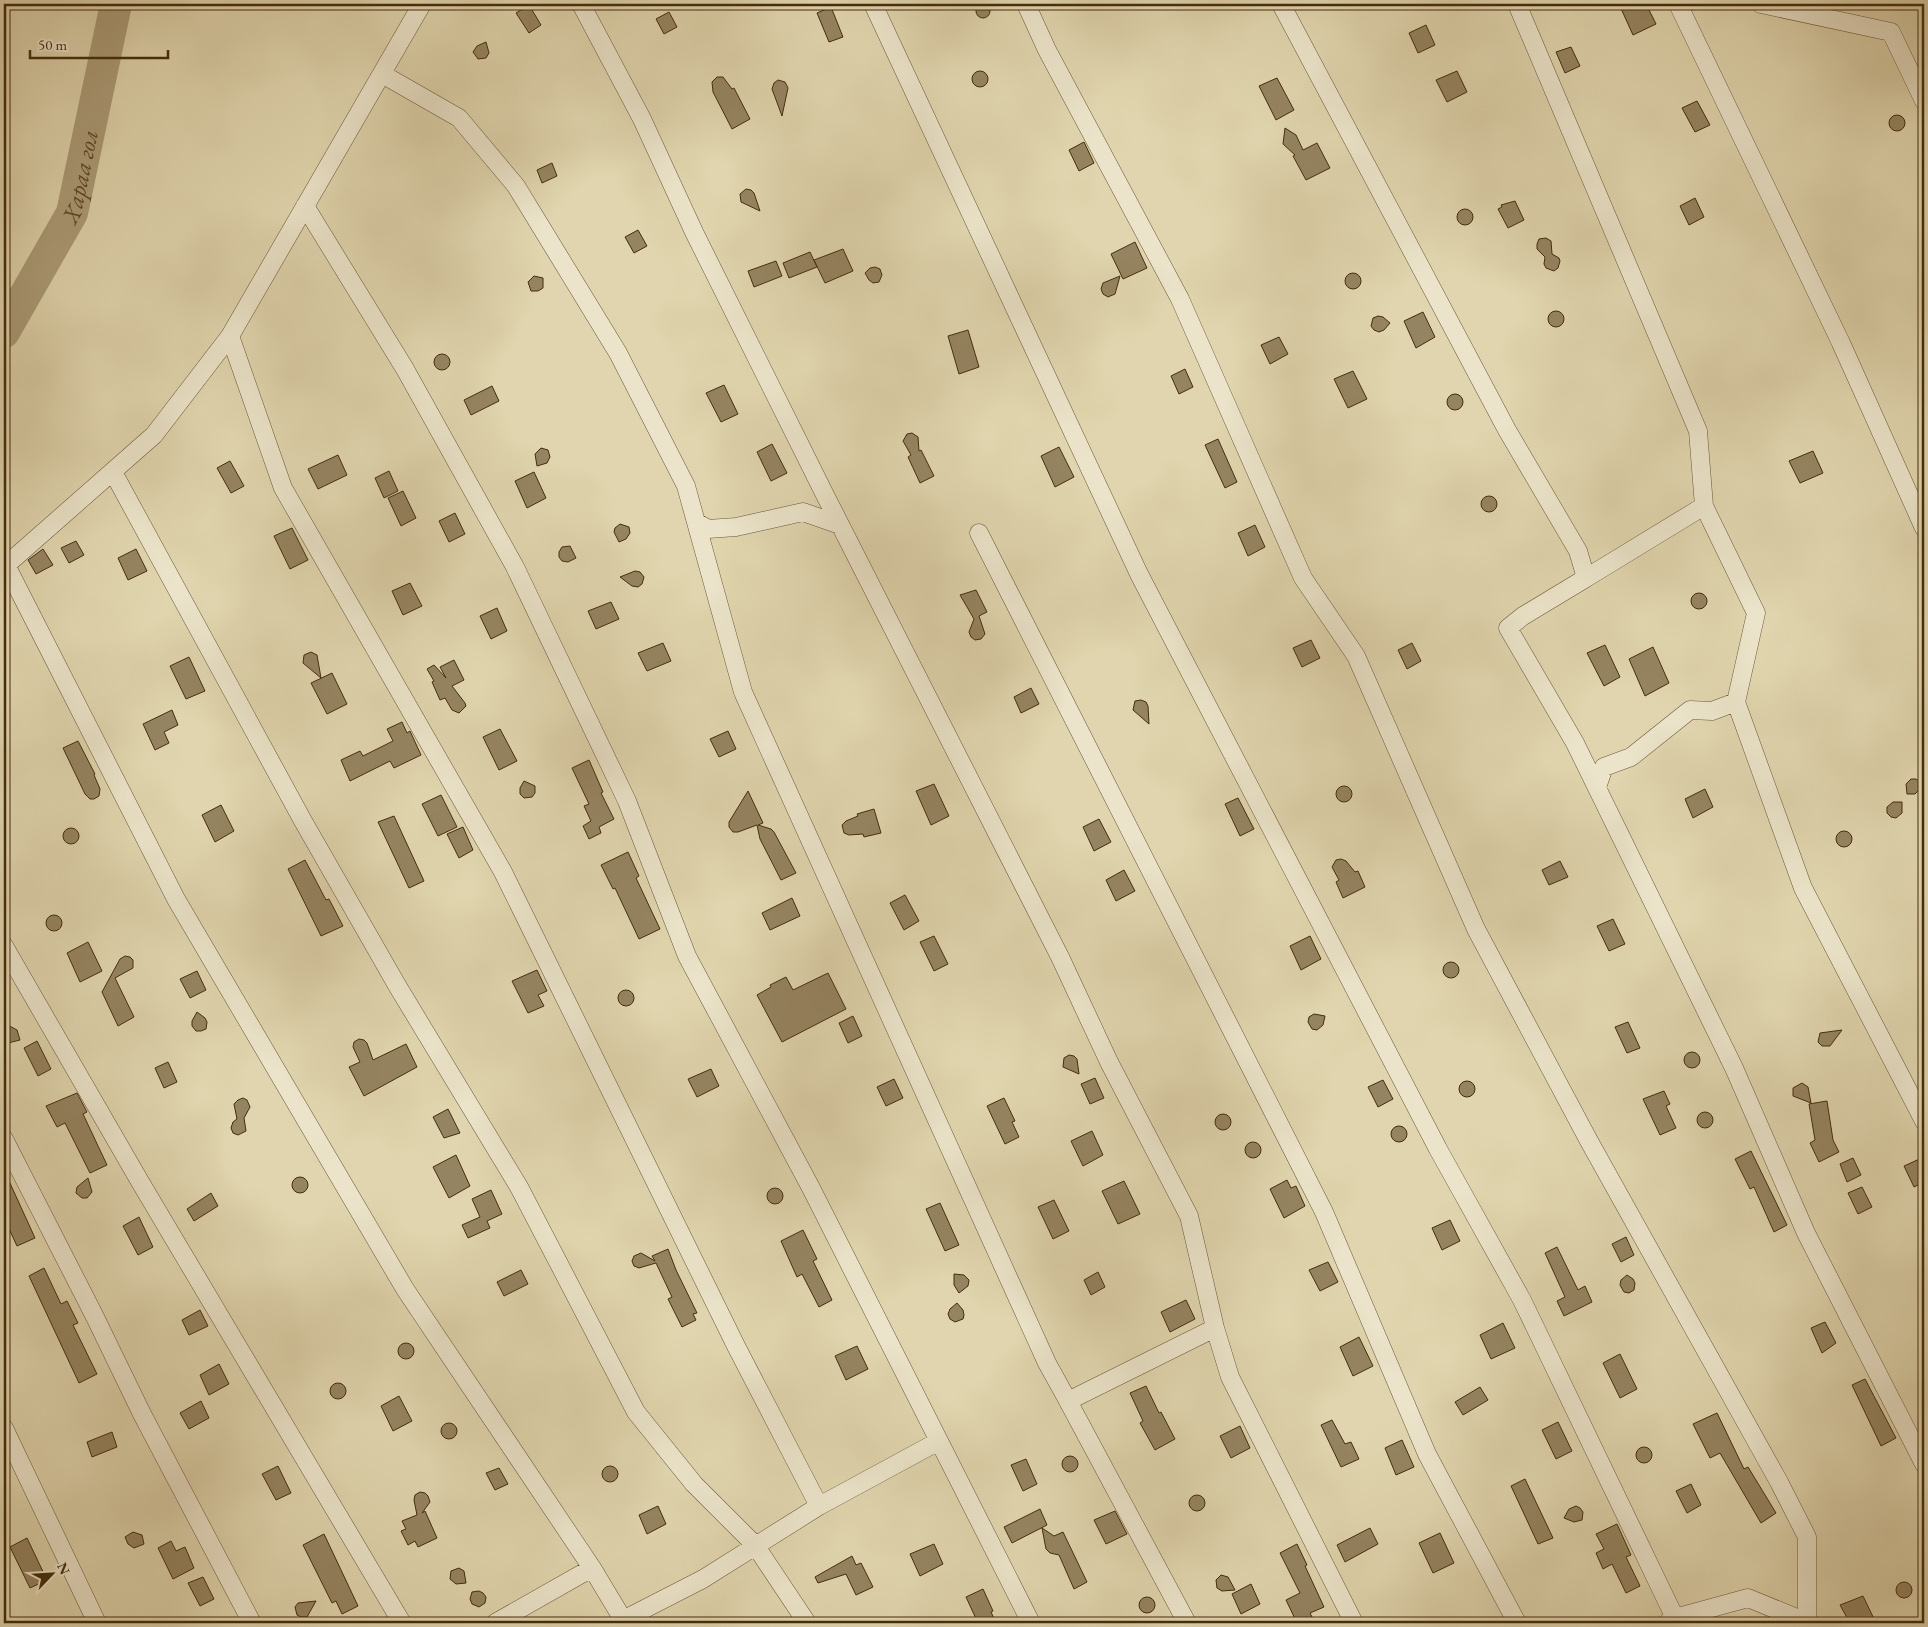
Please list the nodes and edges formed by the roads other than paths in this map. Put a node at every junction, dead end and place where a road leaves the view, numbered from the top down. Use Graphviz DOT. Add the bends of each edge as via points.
graph roads {
  1 [pos="422,4"];
  2 [pos="581,4"];
  3 [pos="873,4"];
  4 [pos="1026,4"];
  5 [pos="1281,4"];
  6 [pos="1517,4"];
  7 [pos="1678,4"];
  8 [pos="1761,4"];
  9 [pos="382,74"];
  10 [pos="1924,101"];
  11 [pos="305,206"];
  12 [pos="230,336"];
  13 [pos="113,472"];
  14 [pos="1704,506"];
  15 [pos="696,522"];
  16 [pos="840,525"];
  17 [pos="1924,528"];
  18 [pos="979,533"];
  19 [pos="5,566"];
  20 [pos="1586,578"];
  21 [pos="1736,702"];
  22 [pos="1597,787"];
  23 [pos="4,946"];
  24 [pos="1924,1121"];
  25 [pos="4,1139"];
  26 [pos="1215,1328"];
  27 [pos="1068,1400"];
  28 [pos="4,1428"];
  29 [pos="939,1441"];
  30 [pos="1924,1464"];
  31 [pos="819,1506"];
  32 [pos="755,1545"];
  33 [pos="592,1568"];
  34 [pos="1671,1621"];
  35 [pos="624,1622"];
  36 [pos="97,1623"];
  37 [pos="252,1623"];
  38 [pos="402,1623"];
  39 [pos="496,1623"];
  40 [pos="807,1623"];
  41 [pos="1031,1623"];
  42 [pos="1187,1623"];
  43 [pos="1354,1623"];
  44 [pos="1518,1623"];
  45 [pos="1808,1623"];
  1 -- 9 [label="street"];
  2 -- 16 [label="street" via="642,119 694,232"];
  3 -- 34 [label="street" via="1139,574 1438,1149 1522,1300"];
  4 -- 45 [label="street" via="1047,50 1180,299 1303,578 1356,656 1476,929 1807,1537"];
  5 -- 20 [label="street" via="1507,430 1578,551"];
  6 -- 14 [label="street" via="1698,431"];
  7 -- 17 [label="street" via="1841,343"];
  8 -- 10 [label="street" via="1891,32"];
  9 -- 11 [label="street"];
  9 -- 15 [label="street" via="459,118 516,186 618,353 686,486"];
  11 -- 12 [label="street"];
  11 -- 29 [label="street" via="405,369 515,567 626,801 687,956 811,1188"];
  12 -- 13 [label="street" via="154,435"];
  12 -- 31 [label="street" via="283,488 503,872 736,1346"];
  13 -- 19 [label="street"];
  13 -- 32 [label="street" via="303,821 398,987 520,1187 636,1412 694,1484"];
  14 -- 20 [label="street"];
  14 -- 21 [label="street" via="1756,613"];
  15 -- 16 [label="street" via="708,529 736,527 804,512"];
  15 -- 27 [label="street" via="744,692 1047,1364"];
  16 -- 26 [label="street" via="1189,1216"];
  18 -- 44 [label="street" via="1324,1212 1427,1454"];
  19 -- 33 [label="street" via="176,899 405,1289"];
  20 -- 22 [label="street" via="1508,628 1576,743"];
  21 -- 22 [label="street" via="1712,711 1690,710 1631,757 1604,767"];
  21 -- 24 [label="street" via="1803,888"];
  22 -- 30 [label="street" via="1734,1068 1806,1233"];
  23 -- 38 [label="street"];
  25 -- 37 [label="street" via="142,1414"];
  26 -- 27 [label="street"];
  26 -- 43 [label="street" via="1230,1377"];
  27 -- 42 [label="street"];
  28 -- 36 [label="street"];
  29 -- 31 [label="street"];
  29 -- 41 [label="street"];
  31 -- 32 [label="street"];
  32 -- 35 [label="street" via="703,1579"];
  32 -- 40 [label="street"];
  33 -- 35 [label="street"];
  33 -- 39 [label="street"];
  34 -- 45 [label="street" via="1748,1598"];
}
